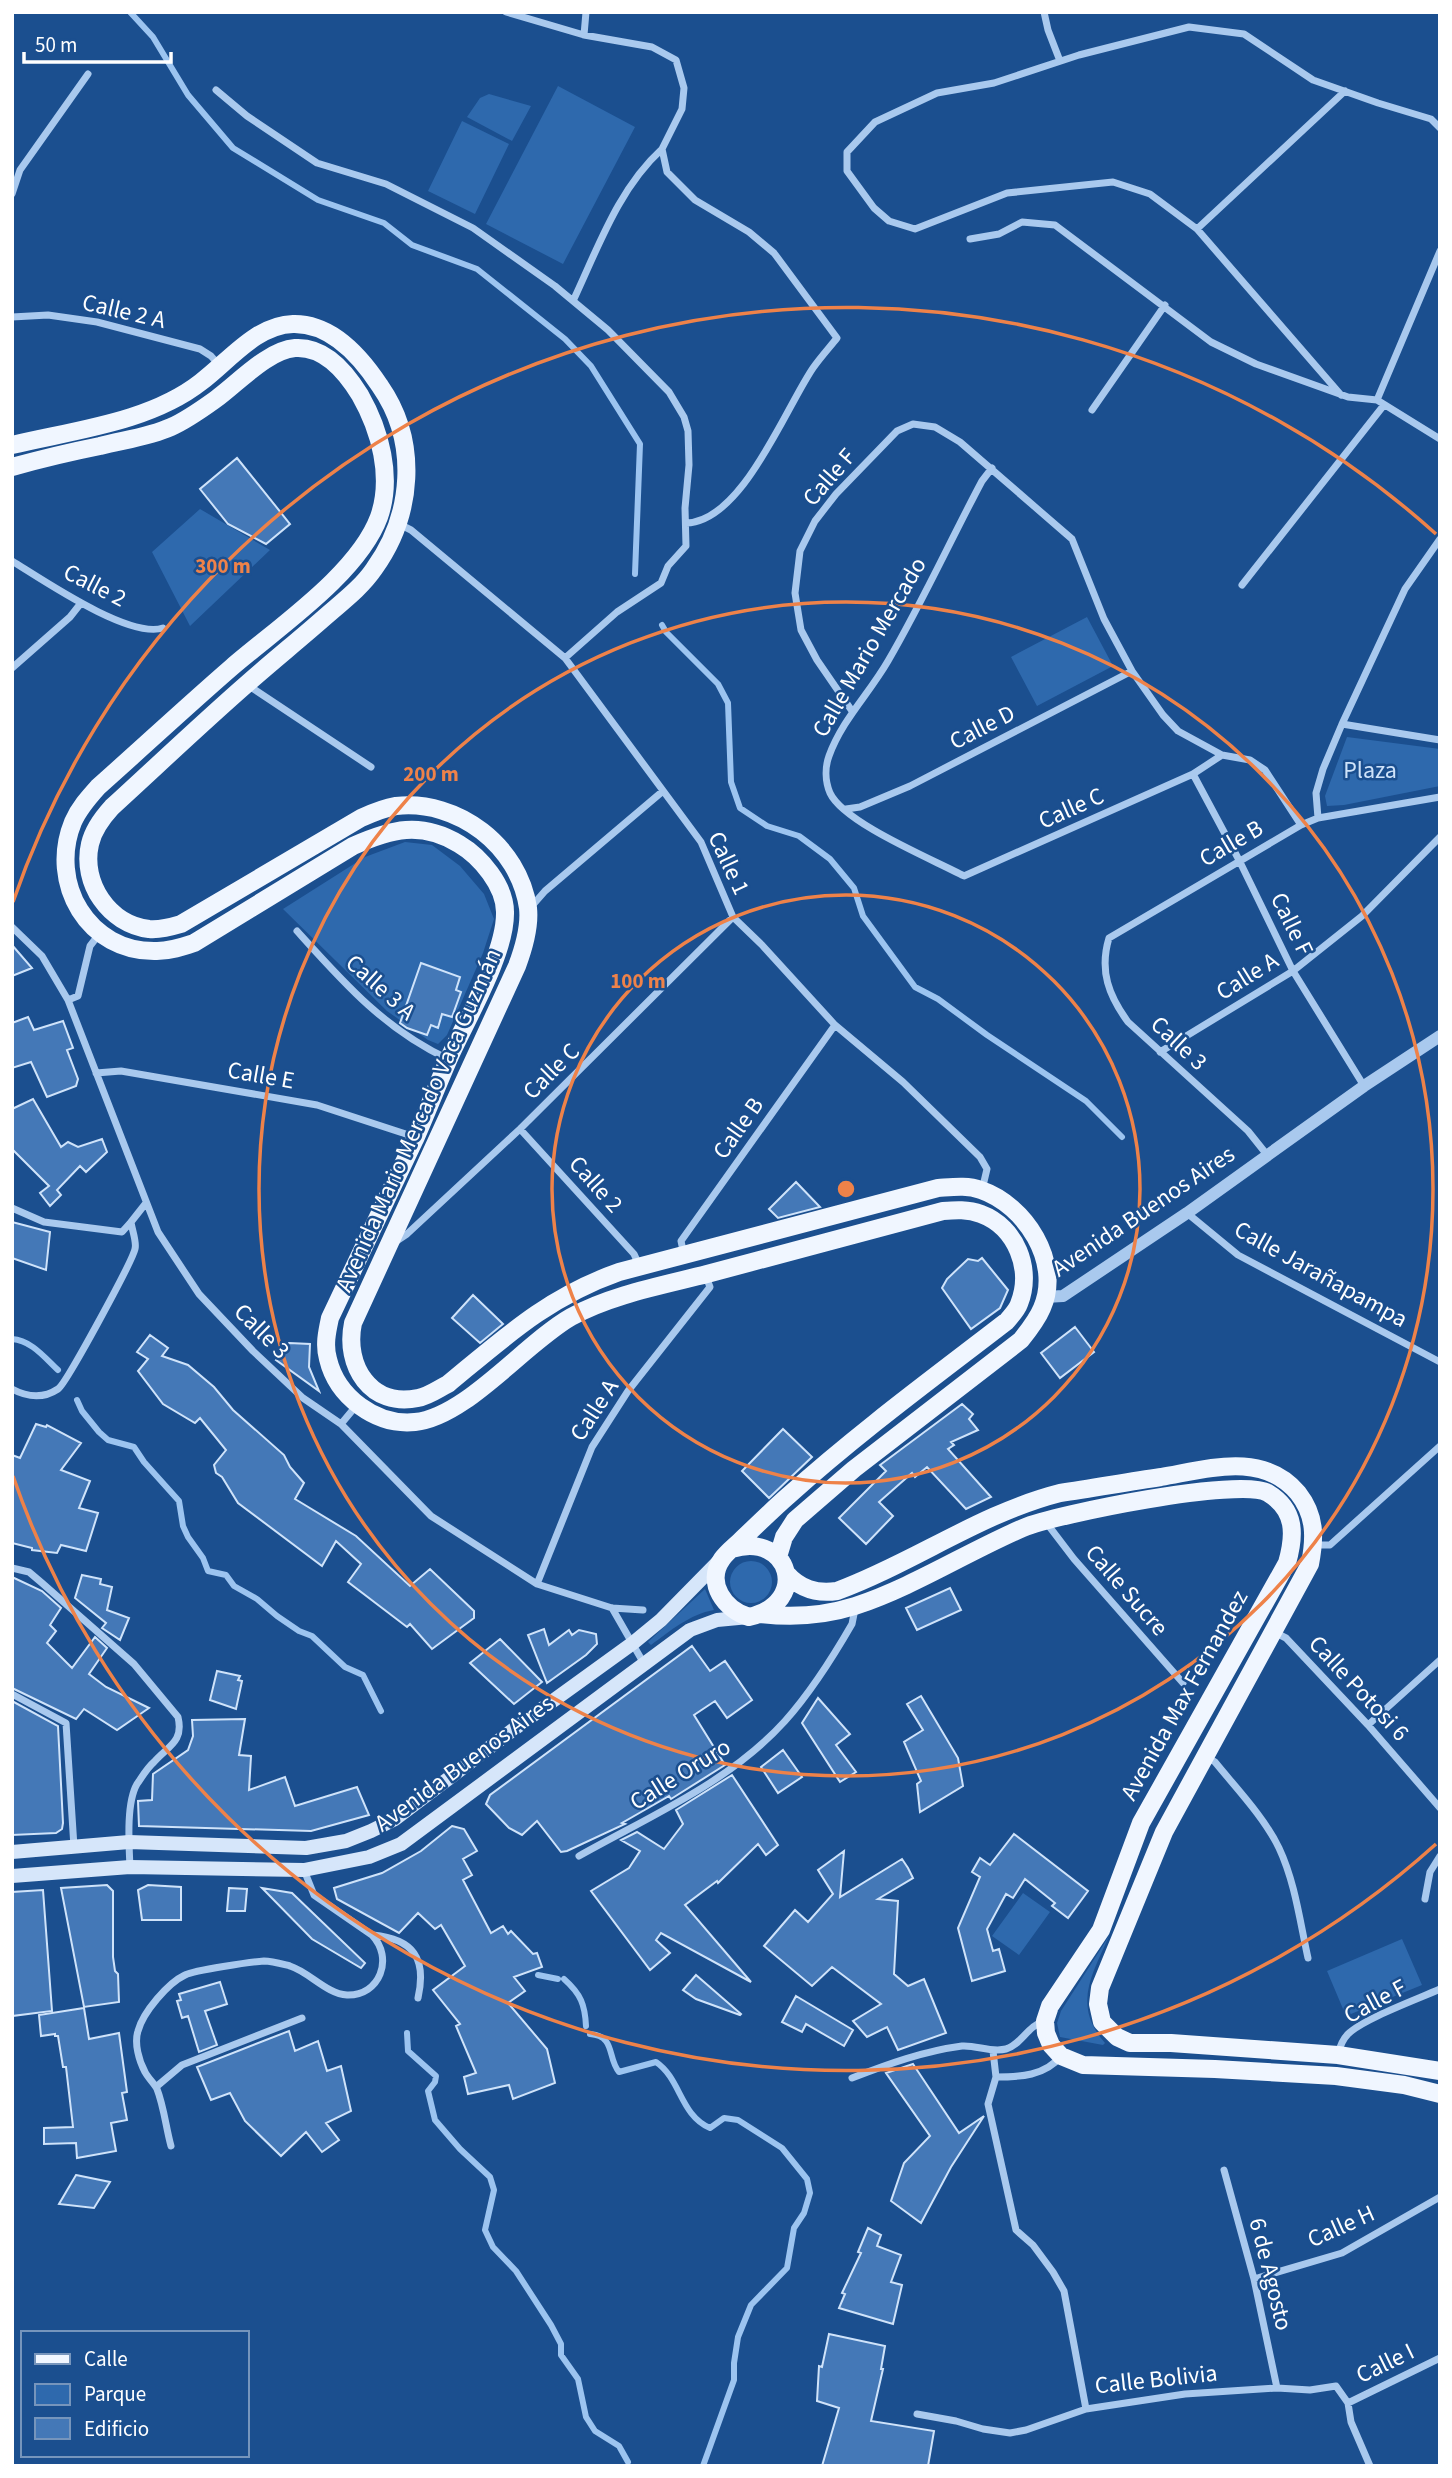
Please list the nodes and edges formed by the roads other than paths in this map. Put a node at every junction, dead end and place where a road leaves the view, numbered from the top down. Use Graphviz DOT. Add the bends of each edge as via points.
graph roads {
  1 [pos="506,12"];
  2 [pos="586,12"];
  3 [pos="1044,12"];
  4 [pos="584,35"];
  5 [pos="1060,61"];
  6 [pos="88,74"];
  7 [pos="216,90"];
  8 [pos="1345,91"];
  9 [pos="1440,128"];
  10 [pos="662,149"];
  11 [pos="12,194"];
  12 [pos="1197,229"];
  13 [pos="970,239"];
  14 [pos="1440,251"];
  15 [pos="573,301"];
  16 [pos="1165,305"];
  17 [pos="12,317"];
  18 [pos="220,366"];
  19 [pos="234,384"];
  20 [pos="1341,395"];
  21 [pos="1377,400"];
  22 [pos="1384,405"];
  23 [pos="1092,410"];
  24 [pos="1440,439"];
  25 [pos="12,445"];
  26 [pos="12,467"];
  27 [pos="992,468"];
  28 [pos="379,516"];
  29 [pos="686,523"];
  30 [pos="398,524"];
  31 [pos="1440,539"];
  32 [pos="12,561"];
  33 [pos="1242,585"];
  34 [pos="81,603"];
  35 [pos="163,628"];
  36 [pos="565,658"];
  37 [pos="12,668"];
  38 [pos="231,668"];
  39 [pos="1132,671"];
  40 [pos="246,684"];
  41 [pos="852,711"];
  42 [pos="1342,724"];
  43 [pos="1440,740"];
  44 [pos="1222,755"];
  45 [pos="371,767"];
  46 [pos="1193,774"];
  47 [pos="663,791"];
  48 [pos="1440,797"];
  49 [pos="410,805"];
  50 [pos="846,809"];
  51 [pos="1318,818"];
  52 [pos="1301,825"];
  53 [pos="411,828"];
  54 [pos="1440,837"];
  55 [pos="1239,860"];
  56 [pos="528,910"];
  57 [pos="113,914"];
  58 [pos="505,914"];
  59 [pos="733,918"];
  60 [pos="12,927"];
  61 [pos="297,931"];
  62 [pos="100,933"];
  63 [pos="1109,938"];
  64 [pos="1293,971"];
  65 [pos="68,1000"];
  66 [pos="835,1025"];
  67 [pos="1440,1037"];
  68 [pos="1160,1052"];
  69 [pos="449,1059"];
  70 [pos="96,1073"];
  71 [pos="1364,1086"];
  72 [pos="520,1129"];
  73 [pos="415,1137"];
  74 [pos="436,1146"];
  75 [pos="1269,1156"];
  76 [pos="982,1190"];
  77 [pos="146,1203"];
  78 [pos="12,1208"];
  79 [pos="1187,1213"];
  80 [pos="131,1223"];
  81 [pos="368,1235"];
  82 [pos="389,1245"];
  83 [pos="684,1256"];
  84 [pos="640,1267"];
  85 [pos="705,1274"];
  86 [pos="647,1290"];
  87 [pos="1023,1290"];
  88 [pos="1045,1297"];
  89 [pos="1440,1362"];
  90 [pos="372,1387"];
  91 [pos="12,1389"];
  92 [pos="358,1404"];
  93 [pos="341,1424"];
  94 [pos="1440,1446"];
  95 [pos="1037,1499"];
  96 [pos="1045,1521"];
  97 [pos="1293,1543"];
  98 [pos="1314,1545"];
  99 [pos="727,1554"];
  100 [pos="782,1565"];
  101 [pos="12,1568"];
  102 [pos="537,1584"];
  103 [pos="856,1605"];
  104 [pos="612,1608"];
  105 [pos="643,1610"];
  106 [pos="755,1616"];
  107 [pos="1254,1620"];
  108 [pos="1273,1632"];
  109 [pos="633,1643"];
  110 [pos="1440,1660"];
  111 [pos="643,1662"];
  112 [pos="1183,1683"];
  113 [pos="12,1694"];
  114 [pos="1368,1724"];
  115 [pos="1184,1745"];
  116 [pos="1204,1756"];
  117 [pos="1440,1808"];
  118 [pos="129,1842"];
  119 [pos="74,1847"];
  120 [pos="12,1852"];
  121 [pos="579,1856"];
  122 [pos="1440,1856"];
  123 [pos="130,1867"];
  124 [pos="304,1870"];
  125 [pos="12,1876"];
  126 [pos="1426,1899"];
  127 [pos="372,1934"];
  128 [pos="1308,1958"];
  129 [pos="1440,1989"];
  130 [pos="418,1998"];
  131 [pos="302,2018"];
  132 [pos="1045,2021"];
  133 [pos="993,2051"];
  134 [pos="1338,2055"];
  135 [pos="1061,2056"];
  136 [pos="1440,2071"];
  137 [pos="1336,2076"];
  138 [pos="996,2077"];
  139 [pos="852,2078"];
  140 [pos="156,2087"];
  141 [pos="1440,2094"];
  142 [pos="171,2146"];
  143 [pos="1224,2170"];
  144 [pos="1440,2197"];
  145 [pos="1254,2279"];
  146 [pos="1440,2358"];
  147 [pos="1277,2388"];
  148 [pos="1348,2403"];
  149 [pos="1086,2409"];
  150 [pos="917,2414"];
  151 [pos="1370,2466"];
  1 -- 4 [label="street"];
  2 -- 4 [label="street"];
  3 -- 5 [label="street"];
  4 -- 10 [label="street" via="652,47 676,60 684,88 681,109"];
  5 -- 8 [label="street" via="1189,27 1244,34 1313,80"];
  5 -- 12 [label="street" via="994,83 937,93 875,122 846,152 847,171 881,214 915,229 1007,193 1113,182 1150,194"];
  6 -- 11 [label="street" via="20,170"];
  7 -- 15 [label="street" via="317,163 386,184 472,228"];
  8 -- 9 [label="street" via="1431,119"];
  8 -- 12 [label="street"];
  10 -- 15 [label="street" via="625,191"];
  10 -- 29 [label="street" via="667,172 695,200 749,232 774,253 837,338 813,369 755,469 705,520"];
  12 -- 20 [label="street"];
  13 -- 16 [label="street" via="999,234 1022,222 1055,225"];
  14 -- 21 [label="street"];
  15 -- 29 [label="street" via="617,338 677,404 688,431"];
  16 -- 20 [label="street" via="1210,342"];
  16 -- 23 [label="street"];
  17 -- 18 [label="street, Calle 2 A" via="48,315 97,322 200,349"];
  18 -- 19 [label="main road"];
  18 -- 25 [label="main road" via="171,402 139,415"];
  18 -- 30 [label="main road" via="268,330 295,324 313,327 352,349 383,390 403,439 407,489"];
  19 -- 26 [label="main road, Avenida Mario Mercado Vaca Guzmán" via="172,427"];
  19 -- 28 [label="main road, Avenida Mario Mercado Vaca Guzmán" via="285,349 298,348 332,360 349,376 383,455 385,478"];
  20 -- 21 [label="street"];
  21 -- 22 [label="street"];
  22 -- 24 [label="street"];
  22 -- 33 [label="street"];
  27 -- 39 [label="street" via="1072,539 1104,618"];
  27 -- 41 [label="street, Calle Mario Mercado" via="887,663"];
  27 -- 41 [label="street, Calle F" via="935,427 913,424 897,431 815,521 800,551 795,593 801,630"];
  28 -- 30 [label="main road"];
  28 -- 38 [label="main road, Avenida Mario Mercado Vaca Guzmán" via="338,576"];
  29 -- 36 [label="street" via="686,545 661,583 617,612"];
  30 -- 36 [label="street, Calle 1"];
  30 -- 40 [label="main road" via="374,569 355,591"];
  31 -- 42 [label="street" via="1405,589"];
  32 -- 34 [label="street, Calle 2"];
  34 -- 35 [label="street, Calle 2" via="136,628"];
  34 -- 37 [label="street"];
  36 -- 47 [label="street, Calle 1"];
  38 -- 40 [label="main road"];
  38 -- 62 [label="main road, Avenida Mario Mercado Vaca Guzmán" via="98,787 74,821 66,853 71,896"];
  39 -- 44 [label="street" via="1178,731"];
  39 -- 50 [label="street, Calle D" via="910,786"];
  40 -- 45 [label="street"];
  40 -- 57 [label="main road" via="100,820 90,843 89,872 94,888"];
  41 -- 50 [label="street, Calle Mario Mercado" via="828,758 826,772 830,794"];
  42 -- 43 [label="street"];
  42 -- 51 [label="street" via="1316,793"];
  44 -- 46 [label="street, Calle C"];
  44 -- 52 [label="street" via="1250,760 1265,770"];
  46 -- 50 [label="street, Calle C" via="964,876 858,821"];
  46 -- 55 [label="street, Calle F"];
  47 -- 56 [label="street"];
  47 -- 59 [label="street, Calle 1" via="701,842"];
  48 -- 51 [label="street, Calle B"];
  49 -- 53 [label="main road"];
  49 -- 56 [label="main road, Avenida Mario Mercado Vaca Guzmán" via="462,818 492,839 521,882"];
  49 -- 57 [label="main road, Avenida Mario Mercado Vaca Guzmán" via="361,818 181,924 148,929"];
  51 -- 52 [label="street, Calle B"];
  52 -- 55 [label="street, Calle B"];
  53 -- 58 [label="main road, Avenida Mario Mercado Vaca Guzmán" via="450,838 482,863 495,880"];
  53 -- 62 [label="main road, Avenida Mario Mercado Vaca Guzmán" via="354,846 175,950 133,949"];
  54 -- 64 [label="street, Calle A" via="1362,916"];
  55 -- 63 [label="street, Calle B"];
  55 -- 64 [label="street, Calle F"];
  56 -- 58 [label="main road"];
  56 -- 74 [label="main road, Avenida Mario Mercado Vaca Guzmán" via="517,966"];
  57 -- 62 [label="main road"];
  58 -- 69 [label="main road, Avenida Mario Mercado Vaca Guzmán" via="499,950"];
  59 -- 66 [label="street, Calle 1"];
  59 -- 72 [label="street, Calle C"];
  60 -- 65 [label="street, Calle 3" via="42,956"];
  61 -- 69 [label="street, Calle 3 A" via="377,1013 412,1041"];
  62 -- 65 [label="street" via="90,946 78,996"];
  63 -- 68 [label="street, Calle 3" via="1104,970 1113,1002"];
  64 -- 68 [label="street, Calle A"];
  64 -- 71 [label="street, Calle F"];
  65 -- 70 [label="street, Calle 3"];
  66 -- 76 [label="street, Calle 1" via="903,1082 980,1157 987,1169"];
  66 -- 83 [label="street, Calle B" via="681,1241"];
  67 -- 71 [label="street, Avenida Buenos Aires"];
  68 -- 75 [label="street, Calle 3" via="1248,1131"];
  69 -- 73 [label="main road, Avenida Mario Mercado Vaca Guzmán"];
  70 -- 73 [label="street, Calle E" via="121,1071 317,1105"];
  70 -- 77 [label="street, Calle 3"];
  71 -- 75 [label="street, Avenida Buenos Aires"];
  72 -- 82 [label="street, Calle C" via="407,1234"];
  72 -- 84 [label="street, Calle 2" via="634,1254"];
  73 -- 74 [label="main road"];
  73 -- 81 [label="main road, Avenida Mario Mercado Vaca Guzmán"];
  74 -- 82 [label="main road, Avenida Mario Mercado Vaca Guzmán"];
  75 -- 79 [label="street, Avenida Buenos Aires"];
  76 -- 83 [label="main road" via="938,1188"];
  76 -- 88 [label="main road" via="1004,1201 1038,1240 1047,1275"];
  77 -- 80 [label="street"];
  77 -- 93 [label="street, Calle 3" via="158,1232 199,1294 303,1398"];
  78 -- 80 [label="street" via="44,1222 122,1233"];
  79 -- 88 [label="street, Avenida Buenos Aires" via="1063,1297"];
  79 -- 89 [label="street, Calle Jarañapampa" via="1238,1255"];
  80 -- 91 [label="street" via="136,1248 60,1388 40,1396"];
  81 -- 82 [label="main road"];
  81 -- 92 [label="main road, Avenida Mario Mercado Vaca Guzmán" via="330,1318 326,1340 337,1382"];
  82 -- 90 [label="main road, Avenida Mario Mercado Vaca Guzmán" via="349,1339 354,1364"];
  83 -- 84 [label="main road"];
  84 -- 86 [label="main road"];
  84 -- 90 [label="main road" via="587,1283 560,1297 432,1393 404,1399"];
  85 -- 86 [label="main road, Avenida Mario Mercado Vaca Guzmán"];
  85 -- 87 [label="main road, Avenida Mario Mercado Vaca Guzmán" via="961,1210 981,1214 1001,1226 1016,1244 1022,1259"];
  85 -- 102 [label="street, Calle A" via="710,1287 628,1391 592,1447"];
  86 -- 92 [label="main road, Avenida Mario Mercado Vaca Guzmán" via="572,1317 439,1417 400,1422"];
  87 -- 88 [label="main road"];
  87 -- 99 [label="main road, Avenida Buenos Aires" via="1007,1321 836,1453"];
  88 -- 100 [label="main road, Avenida Buenos Aires" via="1034,1324 1021,1340 795,1520 784,1537"];
  90 -- 92 [label="main road"];
  92 -- 93 [label="street"];
  93 -- 102 [label="street, Calle 3" via="431,1516"];
  94 -- 98 [label="street" via="1330,1545"];
  95 -- 96 [label="main road"];
  95 -- 98 [label="main road, Avenida Max Fernandez" via="1229,1466 1261,1468 1286,1480 1306,1503"];
  95 -- 100 [label="main road, Avenida Max Fernandez" via="837,1591 804,1588"];
  96 -- 97 [label="main road" via="1250,1488 1266,1492 1282,1505"];
  96 -- 103 [label="main road"];
  96 -- 112 [label="street, Calle Sucre"];
  97 -- 98 [label="main road"];
  97 -- 107 [label="main road, Avenida Max Fernandez" via="1287,1563"];
  98 -- 108 [label="main road, Avenida Max Fernandez" via="1310,1564"];
  99 -- 100 [label="main road" via="743,1546 758,1546"];
  99 -- 106 [label="main road" via="716,1578 722,1599 739,1614"];
  99 -- 109 [label="main road, Avenida Buenos Aires"];
  100 -- 106 [label="main road" via="785,1591 780,1601"];
  101 -- 118 [label="street" via="29,1572 134,1664 178,1717 181,1727 175,1742 135,1787"];
  102 -- 104 [label="street, Calle 3"];
  103 -- 106 [label="main road" via="825,1614"];
  103 -- 121 [label="street, Calle Oruro" via="852,1624 803,1700 746,1757"];
  104 -- 105 [label="street, Calle 3"];
  104 -- 109 [label="street"];
  106 -- 111 [label="main road, Avenida Buenos Aires" via="703,1623"];
  107 -- 108 [label="main road"];
  107 -- 115 [label="main road, Avenida Max Fernandez"];
  108 -- 114 [label="street, Calle Potosi 6" via="1286,1638"];
  108 -- 116 [label="main road, Avenida Max Fernandez"];
  109 -- 111 [label="street"];
  109 -- 118 [label="main road, Avenida Buenos Aires" via="395,1819 346,1841 306,1848"];
  110 -- 114 [label="street"];
  111 -- 124 [label="main road, Avenida Buenos Aires" via="401,1844 369,1857"];
  113 -- 119 [label="street" via="66,1723"];
  114 -- 117 [label="street, Calle Potosi 6"];
  115 -- 116 [label="main road"];
  115 -- 132 [label="main road, Avenida Max Fernandez" via="1141,1823 1101,1930 1058,1992"];
  116 -- 128 [label="street" via="1215,1762 1279,1847"];
  116 -- 134 [label="main road, Avenida Max Fernandez" via="1164,1832 1100,1988 1102,2022 1130,2043"];
  118 -- 119 [label="main road, Avenida Buenos Aires"];
  118 -- 123 [label="street"];
  119 -- 120 [label="main road, Avenida Buenos Aires"];
  122 -- 126 [label="street" via="1430,1872"];
  123 -- 124 [label="main road, Avenida Buenos Aires"];
  123 -- 125 [label="main road, Avenida Buenos Aires"];
  124 -- 127 [label="street" via="314,1895"];
  127 -- 130 [label="street" via="388,1936 415,1954 420,1963"];
  127 -- 140 [label="street" via="382,1947 384,1962 376,1981 359,1994 340,1994 292,1967 266,1961 186,1974 146,2012 137,2032 137,2051"];
  129 -- 134 [label="street, Calle F" via="1349,2032"];
  131 -- 140 [label="street" via="182,2065"];
  132 -- 133 [label="street" via="1035,2023 1010,2048"];
  132 -- 135 [label="main road" via="1051,2045"];
  133 -- 138 [label="street, Calle Bolivia"];
  133 -- 139 [label="street" via="968,2046 938,2049"];
  134 -- 136 [label="main road, Avenida Max Fernandez"];
  134 -- 137 [label="main road"];
  135 -- 137 [label="main road" via="1083,2065"];
  135 -- 138 [label="street" via="1055,2064 1023,2077"];
  137 -- 141 [label="main road"];
  138 -- 149 [label="street, Calle Bolivia" via="988,2104 1016,2230 1033,2245 1064,2291"];
  140 -- 142 [label="street"];
  143 -- 145 [label="street, 6 de Agosto"];
  144 -- 145 [label="street, Calle H" via="1342,2253"];
  145 -- 147 [label="street, 6 de Agosto"];
  146 -- 148 [label="street, Calle I"];
  147 -- 148 [label="street, Calle Bolivia" via="1336,2386"];
  147 -- 149 [label="street, Calle Bolivia" via="1185,2393"];
  148 -- 151 [label="street"];
  149 -- 150 [label="street" via="1010,2433"];
}
